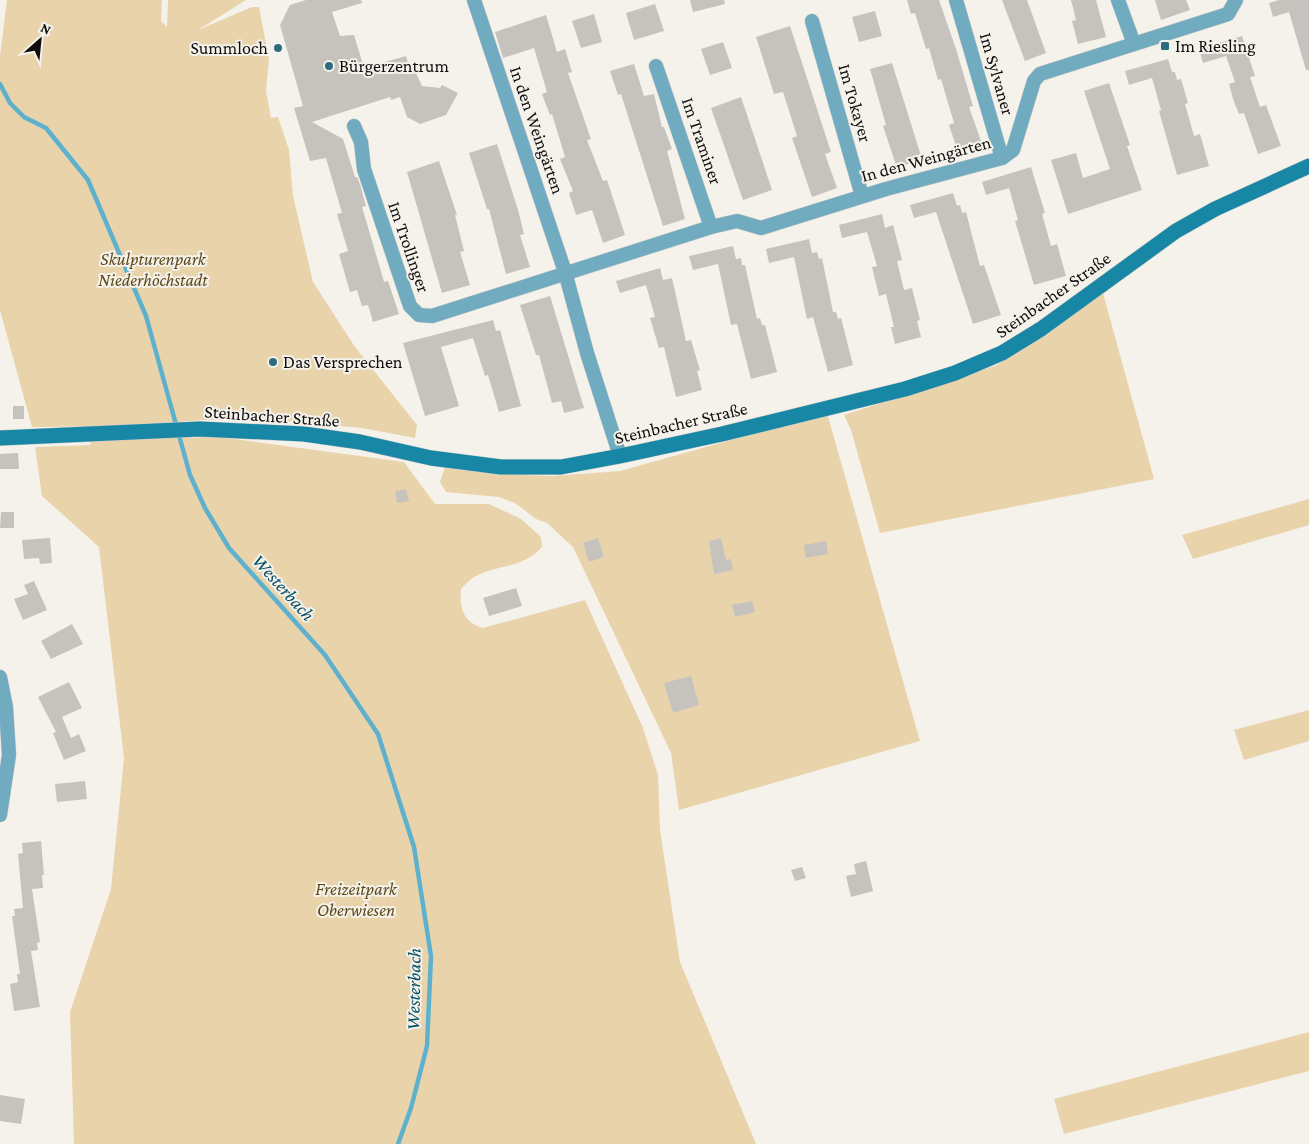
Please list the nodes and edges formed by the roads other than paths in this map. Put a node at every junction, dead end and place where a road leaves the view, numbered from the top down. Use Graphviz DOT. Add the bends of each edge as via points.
graph roads {
  1 [pos="474,0"];
  2 [pos="956,0"];
  3 [pos="1118,0"];
  4 [pos="1236,0"];
  5 [pos="812,21"];
  6 [pos="1134,44"];
  7 [pos="656,66"];
  8 [pos="354,126"];
  9 [pos="1002,158"];
  10 [pos="1309,166"];
  11 [pos="862,196"];
  12 [pos="711,227"];
  13 [pos="565,272"];
  14 [pos="0,438"];
  15 [pos="620,456"];
  16 [pos="0,677"];
  17 [pos="0,815"];
  1 -- 13 [label="street, In den Weingärten"];
  2 -- 9 [label="street, Im Sylvaner"];
  3 -- 6 [label="street"];
  4 -- 6 [label="street, In den Weingärten" via="1228,14"];
  5 -- 11 [label="street, Im Tokayer"];
  6 -- 9 [label="street, In den Weingärten" via="1040,74 1034,80 1013,150"];
  7 -- 12 [label="street, Im Traminer"];
  8 -- 13 [label="street, Im Trollinger" via="361,142 364,169 406,297 419,315 432,316"];
  9 -- 11 [label="street, In den Weingärten"];
  10 -- 15 [label="main road, Steinbacher Straße" via="1215,209 1176,231 1041,329 1002,353 955,373 905,389"];
  11 -- 12 [label="street, In den Weingärten" via="761,228 737,220"];
  12 -- 13 [label="street, In den Weingärten"];
  13 -- 15 [label="street, In den Weingärten"];
  14 -- 15 [label="main road, Steinbacher Straße" via="167,429 304,434 360,442 431,458 501,467 561,467"];
  16 -- 17 [label="street" via="9,754"];
}
